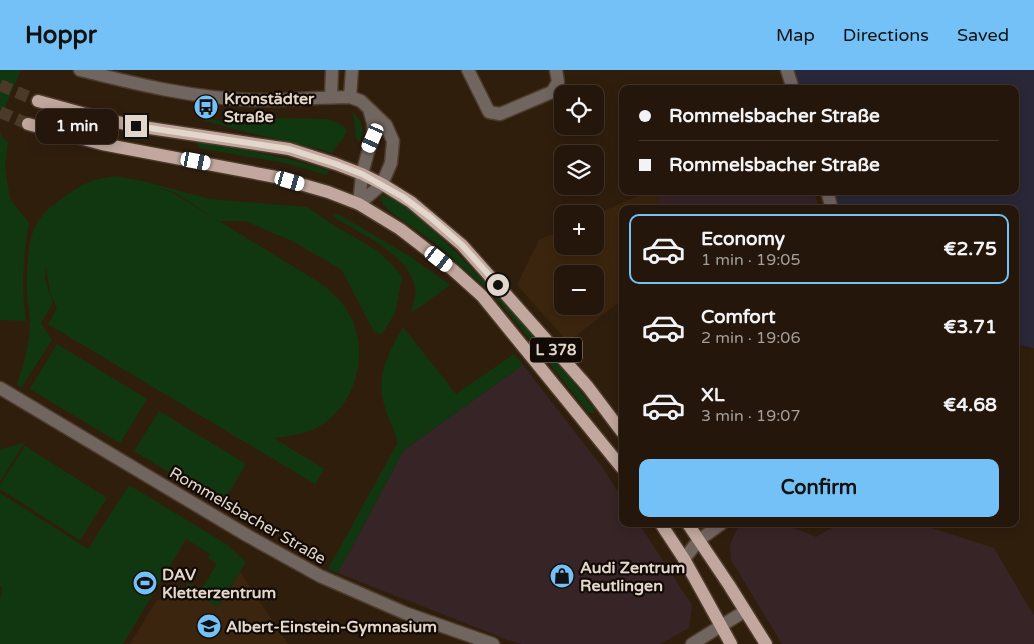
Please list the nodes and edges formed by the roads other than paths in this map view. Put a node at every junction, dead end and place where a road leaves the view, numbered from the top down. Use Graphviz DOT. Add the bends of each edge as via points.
graph roads {
  1 [pos="80,70"];
  2 [pos="332,70"];
  3 [pos="352,70"];
  4 [pos="468,70"];
  5 [pos="556,70"];
  6 [pos="787,70"];
  7 [pos="792,85"];
  8 [pos="331,97"];
  9 [pos="350,97"];
  10 [pos="38,101"];
  11 [pos="369,108"];
  12 [pos="28,124"];
  13 [pos="362,174"];
  14 [pos="382,184"];
  15 [pos="359,204"];
  16 [pos="0,388"];
  17 [pos="619,428"];
  18 [pos="619,464"];
  19 [pos="663,527"];
  20 [pos="690,527"];
  21 [pos="717,527"];
  22 [pos="699,540"];
  23 [pos="684,559"];
  24 [pos="745,611"];
  25 [pos="722,626"];
  26 [pos="493,644"];
  27 [pos="692,644"];
  28 [pos="731,644"];
  29 [pos="766,644"];
  1 -- 8 [label="street" via="149,87 214,97 293,100"];
  2 -- 8 [label="street"];
  3 -- 9 [label="street"];
  4 -- 5 [label="street" via="489,112 500,114 552,92 558,82"];
  6 -- 7 [label="street"];
  8 -- 9 [label="street"];
  9 -- 11 [label="street"];
  10 -- 13 [label="main road, L 378" via="136,126 289,149"];
  11 -- 13 [label="street" via="373,138"];
  11 -- 14 [label="street" via="386,125 393,141 391,162"];
  12 -- 15 [label="main road, L 378" via="102,144 276,177"];
  13 -- 14 [label="main road, L 378"];
  13 -- 15 [label="street"];
  14 -- 15 [label="street"];
  14 -- 17 [label="main road, L 378" via="430,217 462,245 588,387"];
  15 -- 18 [label="main road, L 378" via="400,229 482,296"];
  16 -- 26 [label="street, Rommelsbacher Straße" via="320,576 405,613"];
  19 -- 23 [label="main road"];
  20 -- 22 [label="main road"];
  21 -- 22 [label="street"];
  22 -- 23 [label="street"];
  22 -- 24 [label="main road"];
  23 -- 25 [label="main road"];
  24 -- 25 [label="street"];
  24 -- 29 [label="main road"];
  25 -- 27 [label="street"];
  25 -- 28 [label="main road"];
}
